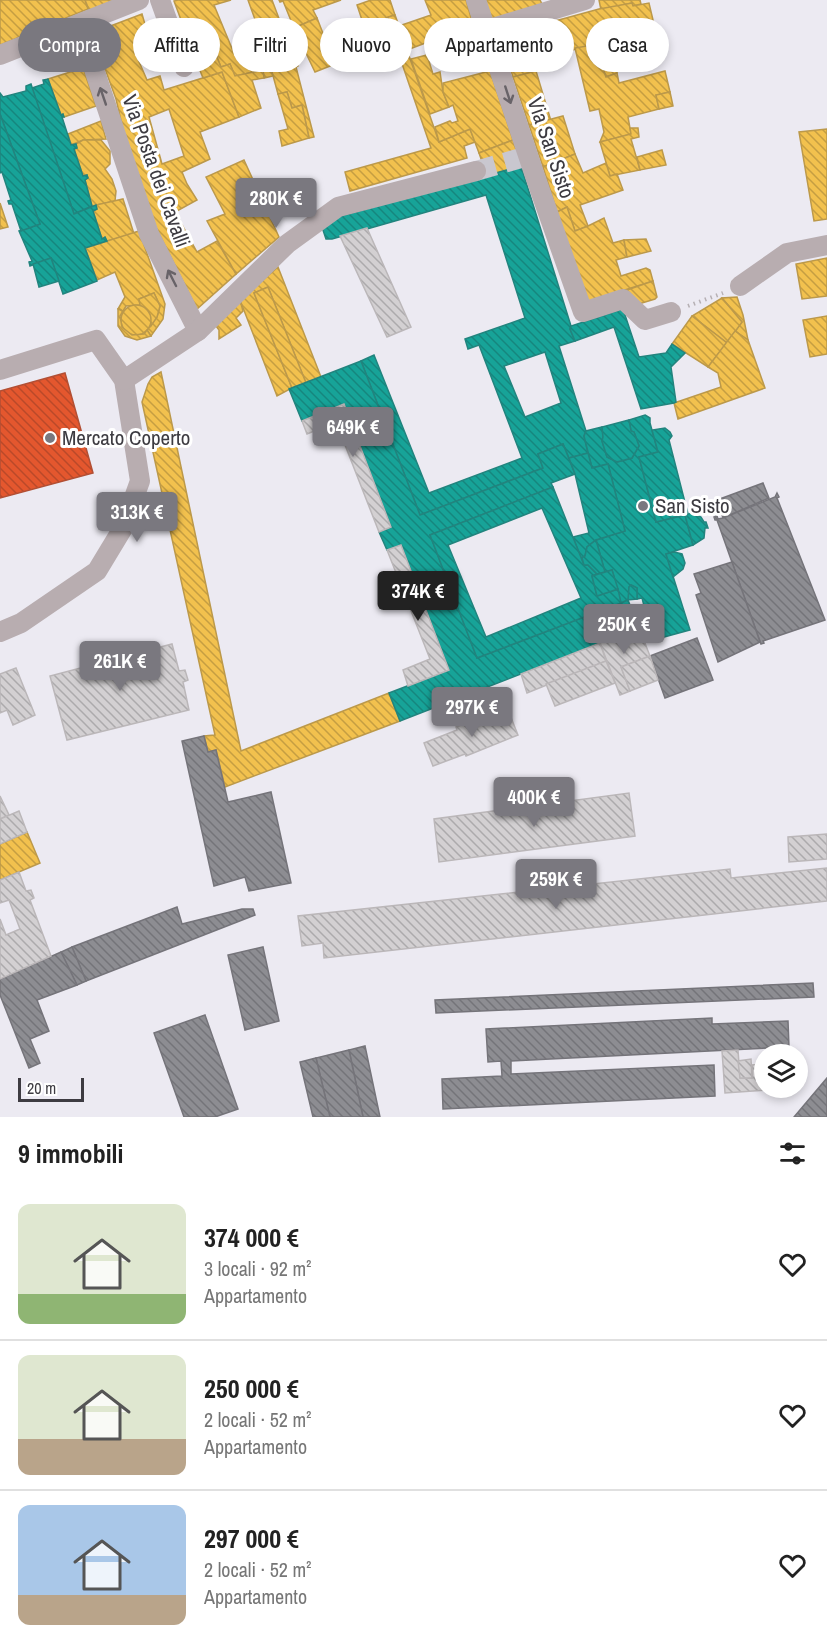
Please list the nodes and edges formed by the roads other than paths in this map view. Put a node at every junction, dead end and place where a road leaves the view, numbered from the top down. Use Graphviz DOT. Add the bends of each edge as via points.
graph roads {
  1 [pos="139,0"];
  2 [pos="160,0"];
  3 [pos="476,0"];
  4 [pos="585,0"];
  5 [pos="94,18"];
  6 [pos="166,18"];
  7 [pos="482,18"];
  8 [pos="526,18"];
  9 [pos="18,48"];
  10 [pos="0,55"];
  11 [pos="95,72"];
  12 [pos="500,72"];
  13 [pos="476,171"];
  14 [pos="827,245"];
  15 [pos="740,286"];
  16 [pos="671,312"];
  17 [pos="198,331"];
  18 [pos="0,370"];
  19 [pos="124,380"];
  20 [pos="0,632"];
  1 -- 5 [label="street"];
  2 -- 6 [label="street"];
  3 -- 7 [label="street, Via San Sisto"];
  4 -- 8 [label="street"];
  9 -- 10 [label="street"];
  17 -- 11 [label="street, Via Posta dei Cavalli, one-way" via="149,234"];
  12 -- 16 [label="street, Via San Sisto, one-way" via="583,312 623,299 645,320"];
  13 -- 17 [label="street" via="338,207 287,244"];
  14 -- 15 [label="street" via="787,253"];
  17 -- 19 [label="street"];
  18 -- 19 [label="street" via="96,340"];
  19 -- 20 [label="street" via="140,481 123,528 97,571 21,623"];
}
